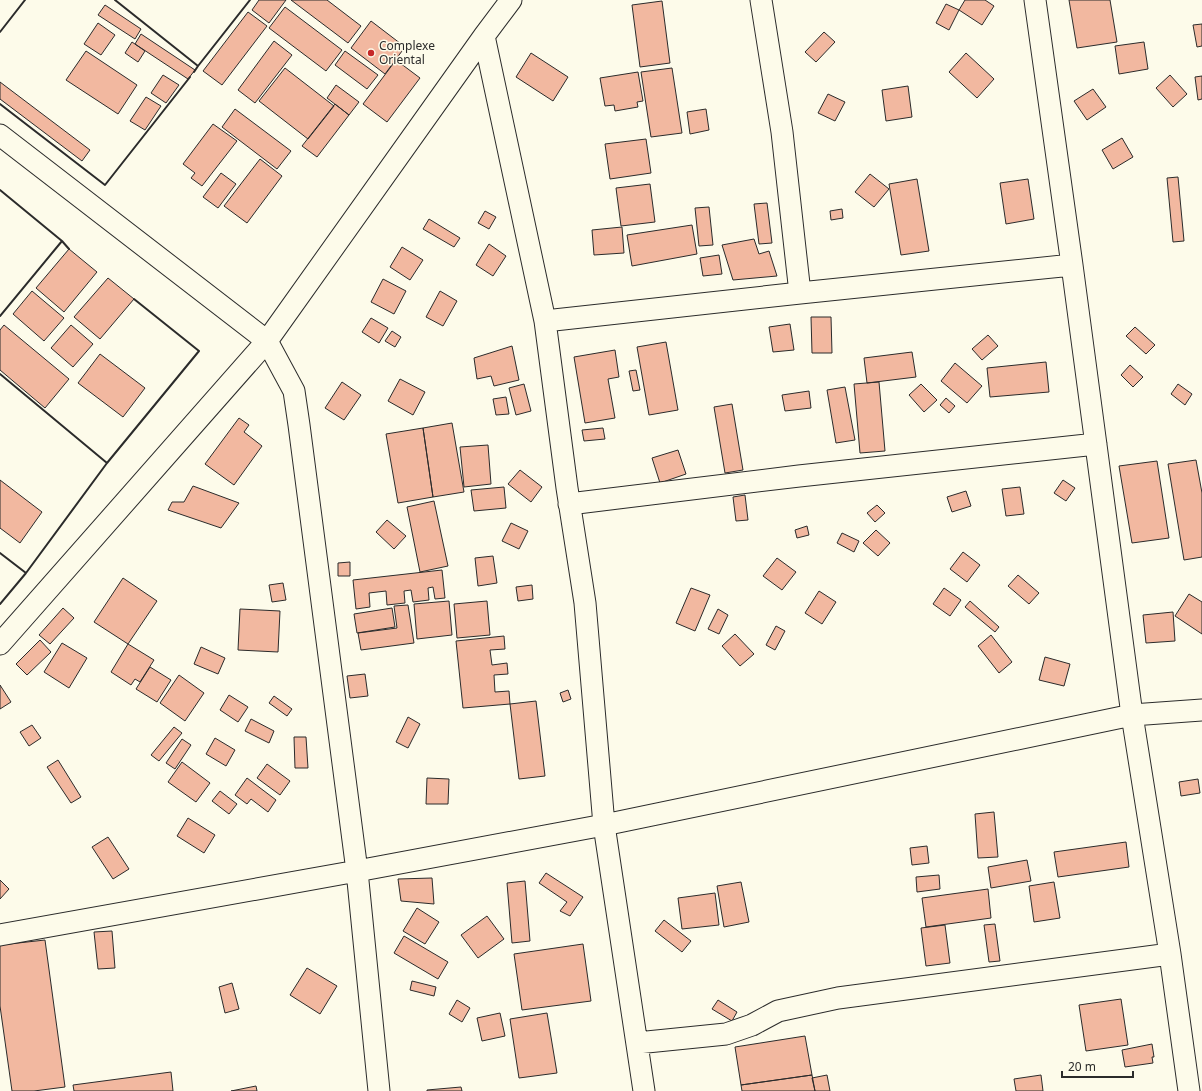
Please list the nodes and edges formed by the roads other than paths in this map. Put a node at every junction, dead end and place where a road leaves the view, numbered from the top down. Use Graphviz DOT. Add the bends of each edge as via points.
graph roads {
  1 [pos="511,0"];
  2 [pos="761,0"];
  3 [pos="1035,0"];
  4 [pos="484,36"];
  5 [pos="0,135"];
  6 [pos="1072,265"];
  7 [pos="800,293"];
  8 [pos="546,320"];
  9 [pos="267,341"];
  10 [pos="1096,444"];
  11 [pos="569,504"];
  12 [pos="0,644"];
  13 [pos="1202,710"];
  14 [pos="1132,715"];
  15 [pos="604,825"];
  16 [pos="357,871"];
  17 [pos="0,935"];
  18 [pos="1170,954"];
  19 [pos="637,1043"];
  20 [pos="379,1091"];
  21 [pos="644,1091"];
  22 [pos="1189,1091"];
  1 -- 4 [label="street"];
  2 -- 7 [label="street" via="782,132"];
  3 -- 6 [label="street"];
  4 -- 8 [label="street"];
  4 -- 9 [label="street"];
  5 -- 9 [label="street"];
  6 -- 7 [label="street"];
  6 -- 10 [label="street"];
  7 -- 8 [label="street"];
  8 -- 11 [label="street"];
  9 -- 12 [label="street"];
  9 -- 16 [label="street" via="294,391 300,425"];
  10 -- 11 [label="street"];
  10 -- 14 [label="street"];
  11 -- 15 [label="street" via="585,603"];
  13 -- 14 [label="street"];
  14 -- 15 [label="street"];
  14 -- 18 [label="street"];
  15 -- 16 [label="street"];
  15 -- 19 [label="street"];
  16 -- 17 [label="street"];
  16 -- 20 [label="street"];
  18 -- 19 [label="street" via="838,998 778,1011 752,1025 726,1034"];
  18 -- 22 [label="street"];
  19 -- 21 [label="street"];
}
